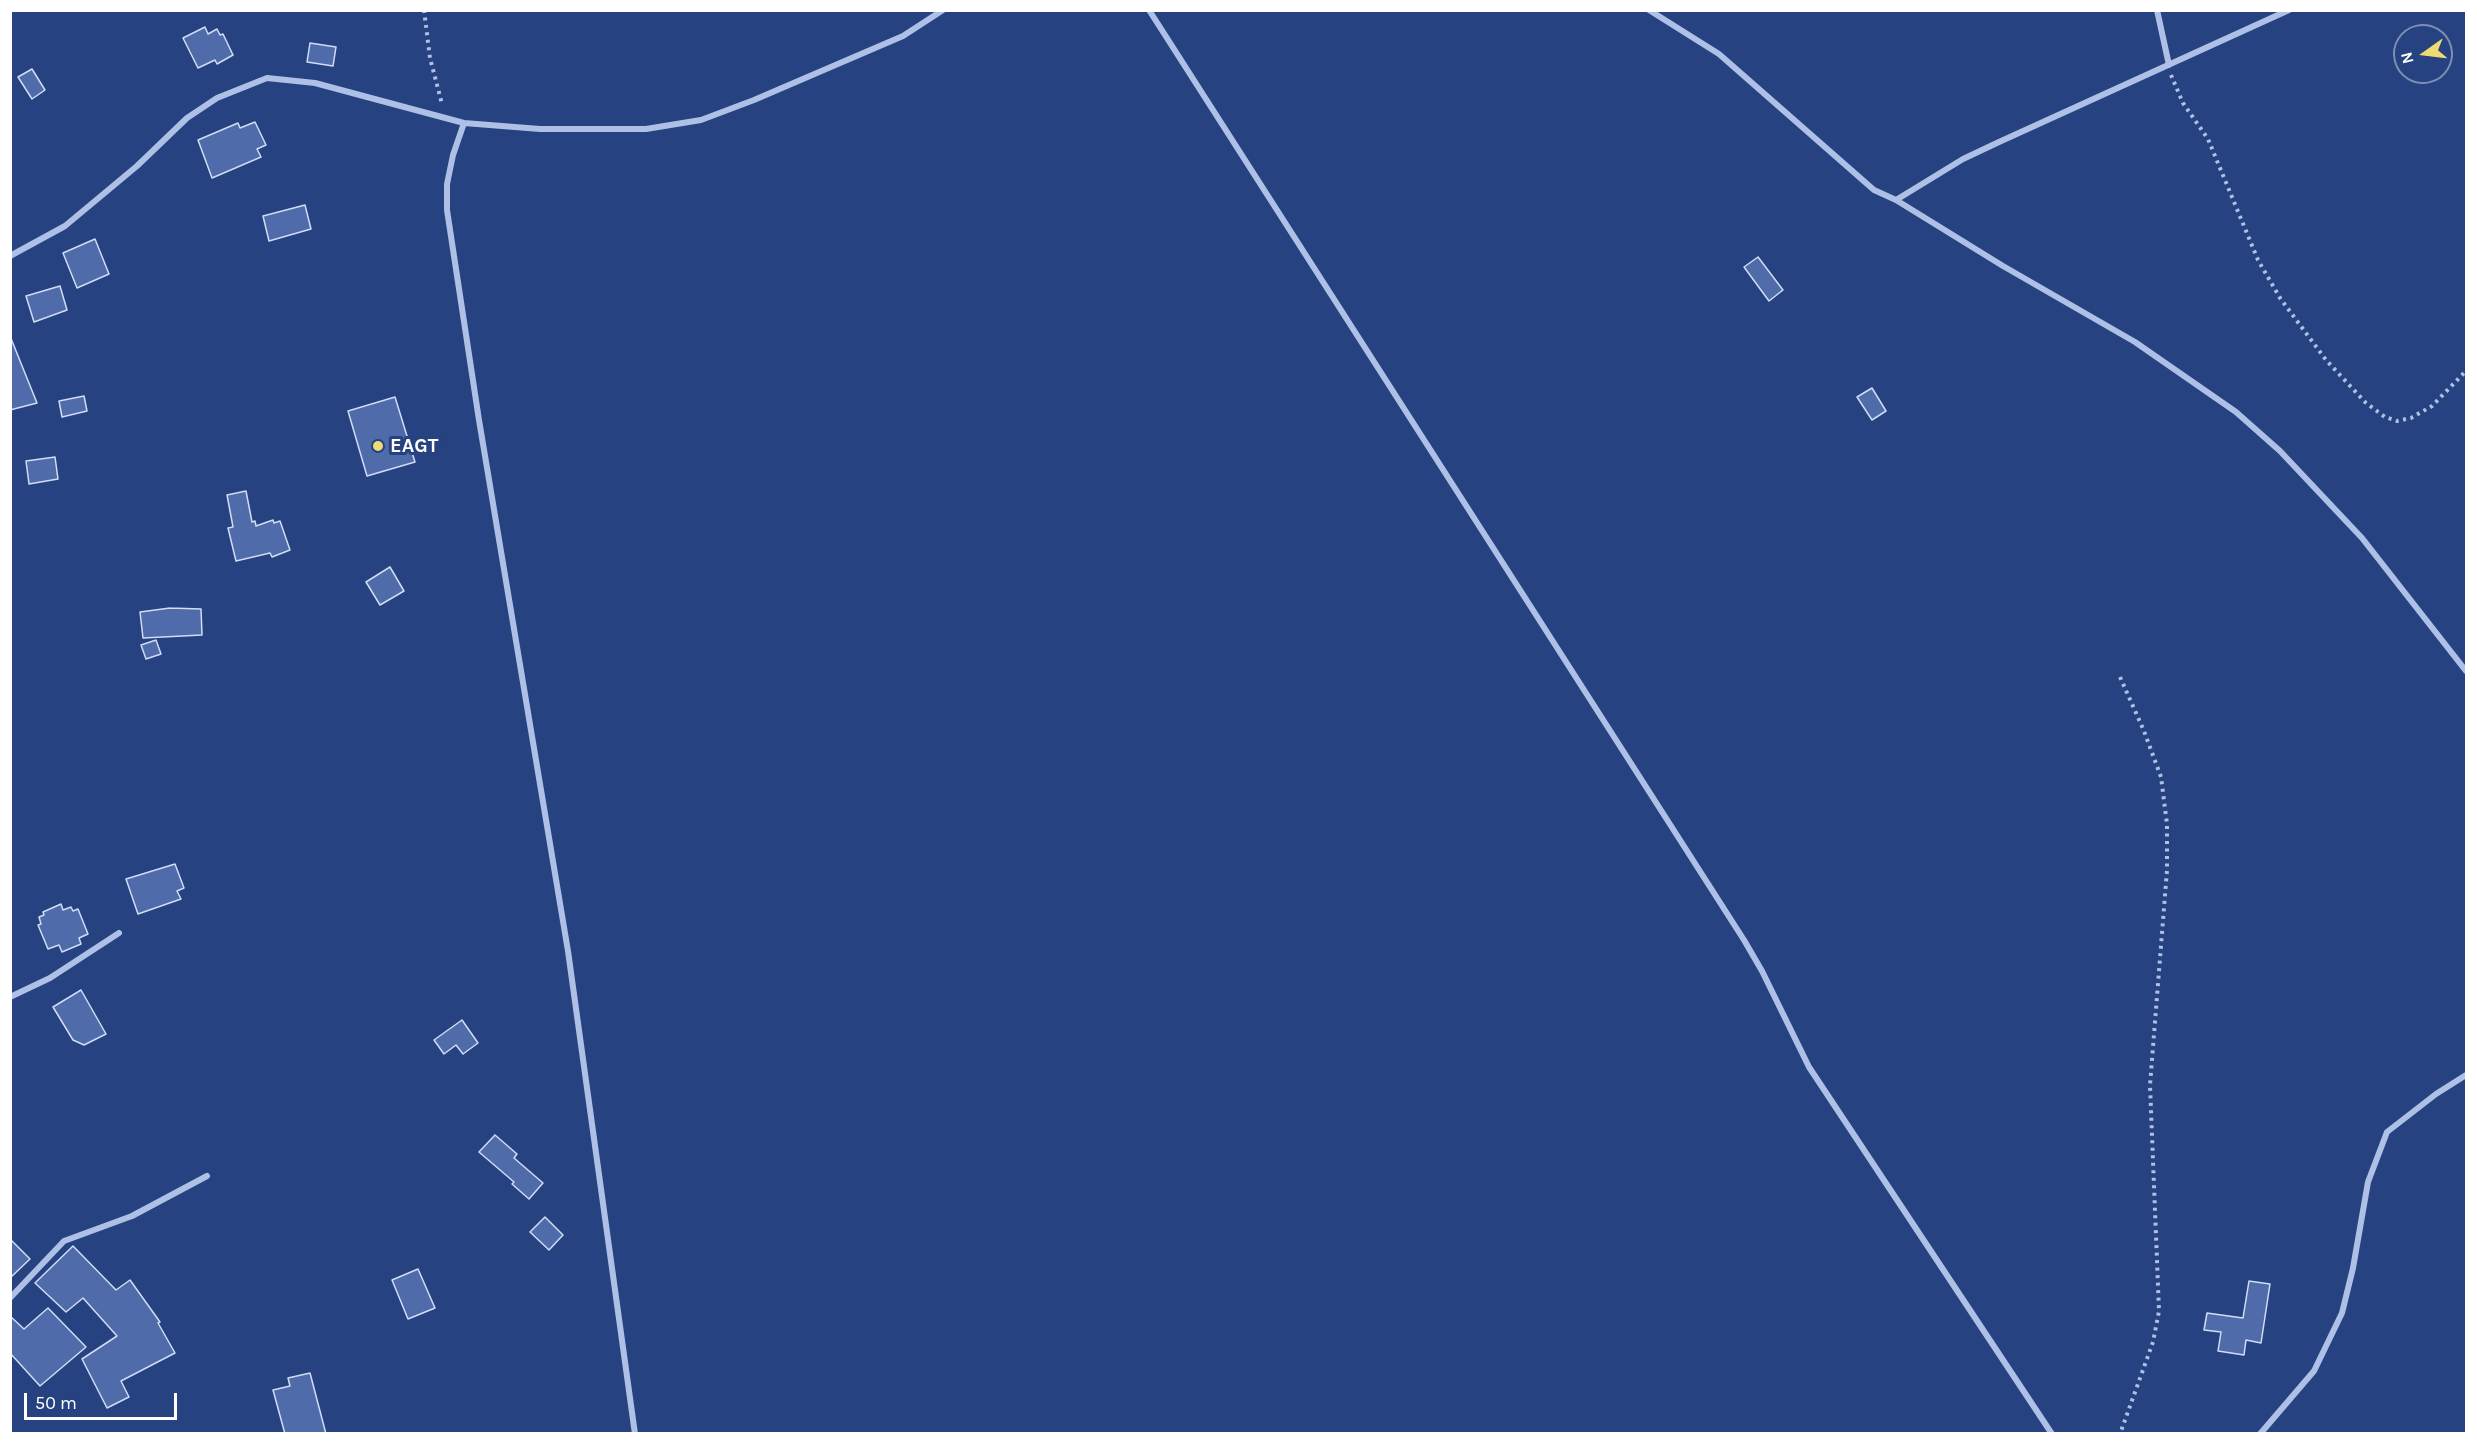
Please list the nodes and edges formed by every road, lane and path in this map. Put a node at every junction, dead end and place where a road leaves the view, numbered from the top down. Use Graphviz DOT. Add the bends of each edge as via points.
graph roads {
  1 [pos="424,10"];
  2 [pos="943,10"];
  3 [pos="1149,10"];
  4 [pos="1649,10"];
  5 [pos="2157,10"];
  6 [pos="2289,10"];
  7 [pos="2169,65"];
  8 [pos="445,118"];
  9 [pos="464,123"];
  10 [pos="1896,200"];
  11 [pos="10,256"];
  12 [pos="2466,371"];
  13 [pos="2466,670"];
  14 [pos="2120,677"];
  15 [pos="119,933"];
  16 [pos="10,998"];
  17 [pos="2466,1075"];
  18 [pos="207,1176"];
  19 [pos="10,1298"];
  20 [pos="635,1434"];
  21 [pos="2052,1434"];
  22 [pos="2120,1434"];
  23 [pos="2260,1434"];
  1 -- 8 [label="path" via="430,58"];
  2 -- 9 [label="street" via="903,36 701,120 646,129 540,129"];
  3 -- 21 [label="street" via="1744,940 1809,1066"];
  4 -- 10 [label="street" via="1719,54 1857,177"];
  5 -- 7 [label="street"];
  6 -- 7 [label="street"];
  7 -- 10 [label="street" via="1963,159"];
  7 -- 12 [label="path" via="2178,94 2219,162 2258,260 2301,328 2354,390 2385,417 2404,420 2432,406"];
  8 -- 9 [label="street"];
  8 -- 11 [label="street" via="315,83 267,78 217,98 187,118 65,226"];
  9 -- 20 [label="street" via="447,184 447,210 572,974"];
  10 -- 13 [label="street" via="2135,342 2236,412 2280,451 2362,538"];
  14 -- 22 [label="path" via="2161,777 2167,870 2150,1085 2159,1311"];
  15 -- 16 [label="street" via="50,978"];
  17 -- 23 [label="street" via="2387,1132 2368,1182 2353,1268 2333,1335 2314,1371"];
  18 -- 19 [label="street" via="156,1205 64,1241"];
}
